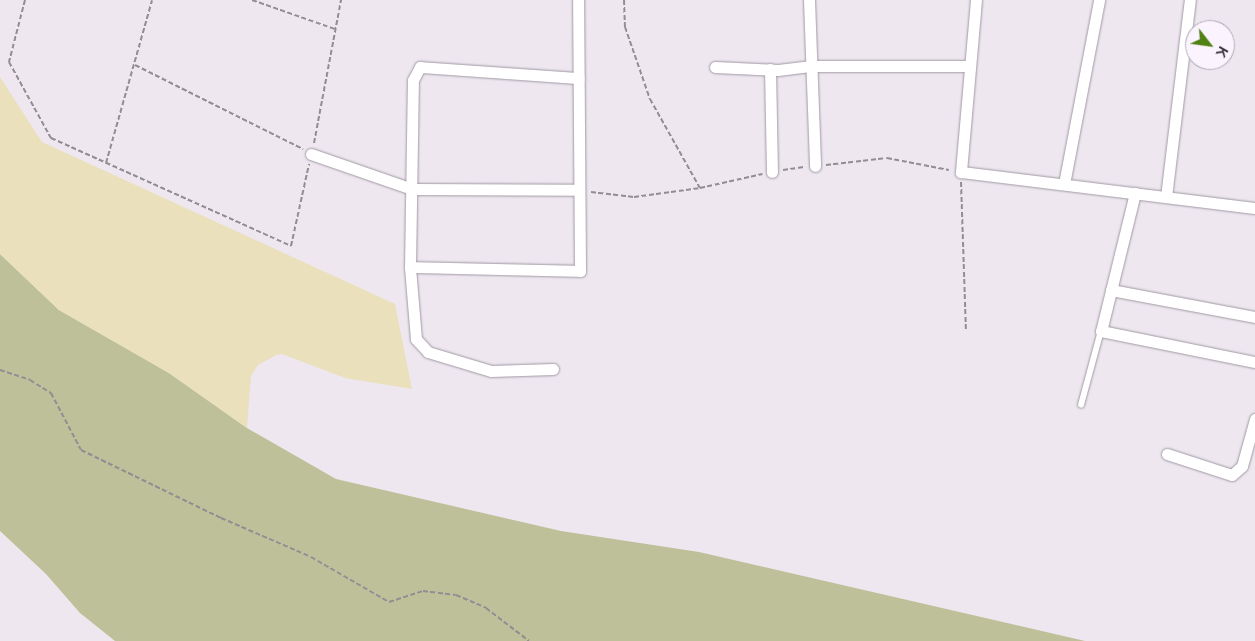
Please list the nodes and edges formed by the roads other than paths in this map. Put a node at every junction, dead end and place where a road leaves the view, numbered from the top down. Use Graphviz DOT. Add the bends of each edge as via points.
graph roads {
  1 [pos="578,0"];
  2 [pos="809,0"];
  3 [pos="976,0"];
  4 [pos="1099,0"];
  5 [pos="1190,0"];
  6 [pos="812,66"];
  7 [pos="970,66"];
  8 [pos="715,67"];
  9 [pos="770,69"];
  10 [pos="579,78"];
  11 [pos="312,154"];
  12 [pos="815,166"];
  13 [pos="772,172"];
  14 [pos="1064,184"];
  15 [pos="412,189"];
  16 [pos="579,190"];
  17 [pos="1135,193"];
  18 [pos="1166,197"];
  19 [pos="1255,208"];
  20 [pos="410,268"];
  21 [pos="1111,290"];
  22 [pos="1255,317"];
  23 [pos="1101,331"];
  24 [pos="1255,362"];
  25 [pos="553,369"];
  26 [pos="1081,404"];
  27 [pos="1255,419"];
  28 [pos="1167,454"];
  1 -- 10 [label="street"];
  2 -- 6 [label="street"];
  3 -- 7 [label="street"];
  4 -- 14 [label="street"];
  5 -- 18 [label="street"];
  6 -- 7 [label="street"];
  6 -- 9 [label="street"];
  6 -- 12 [label="street"];
  7 -- 14 [label="street" via="961,172"];
  8 -- 9 [label="street"];
  9 -- 13 [label="street"];
  10 -- 15 [label="street" via="417,68 413,80"];
  10 -- 16 [label="street"];
  11 -- 15 [label="street"];
  14 -- 17 [label="street"];
  15 -- 16 [label="street"];
  15 -- 20 [label="street"];
  16 -- 20 [label="street" via="580,271"];
  17 -- 18 [label="street"];
  17 -- 21 [label="street"];
  18 -- 19 [label="street"];
  20 -- 25 [label="street" via="416,339 428,352 491,371"];
  21 -- 22 [label="street"];
  21 -- 23 [label="street"];
  23 -- 24 [label="street"];
  23 -- 26 [label="lane"];
  27 -- 28 [label="street" via="1242,466 1236,473 1227,475"];
}
